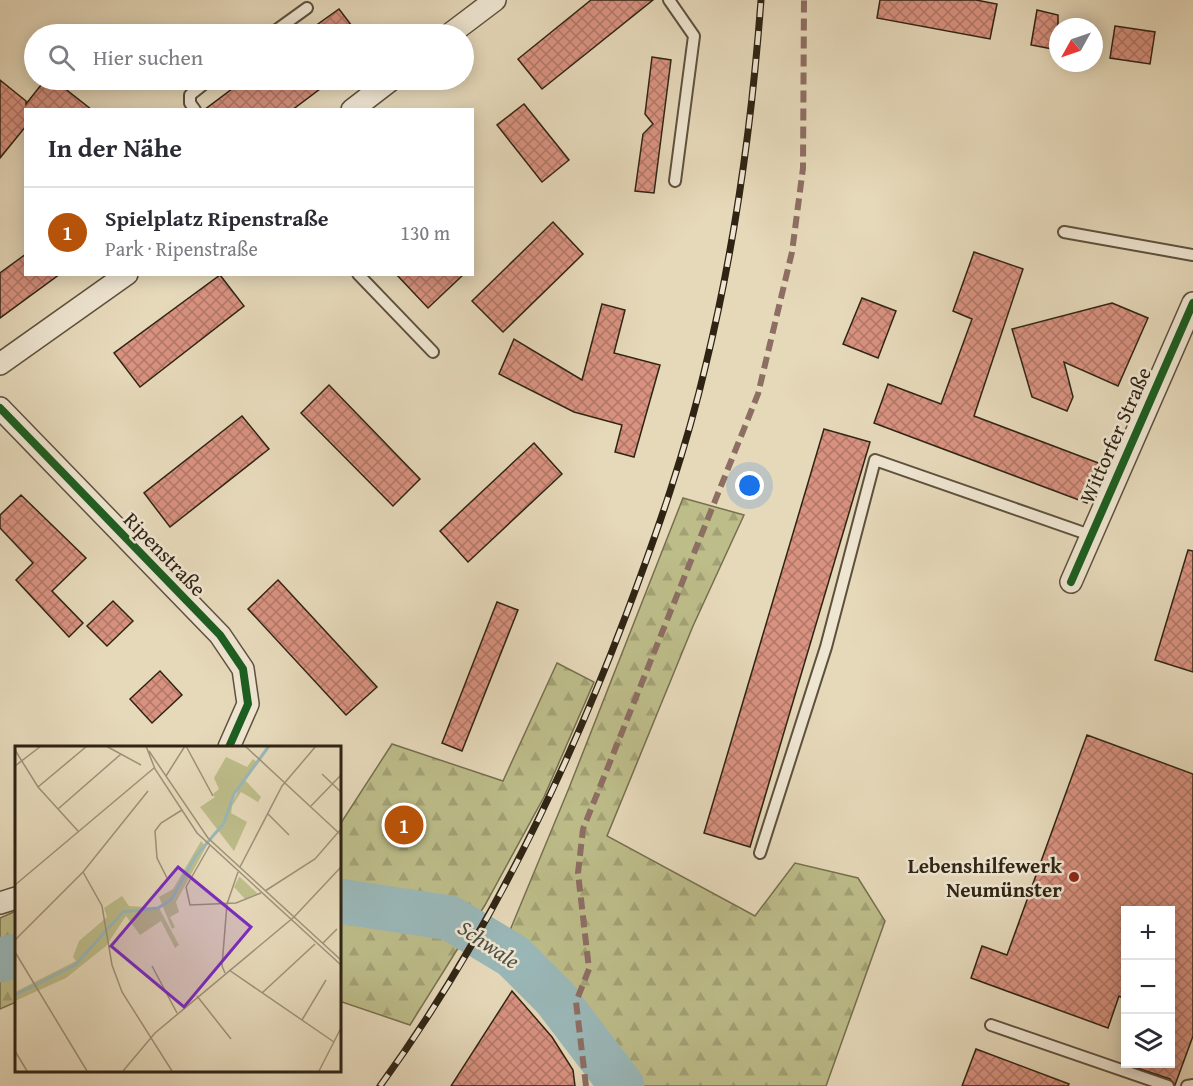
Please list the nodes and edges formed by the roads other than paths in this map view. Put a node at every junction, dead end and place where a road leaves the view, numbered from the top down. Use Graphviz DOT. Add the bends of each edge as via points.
graph roads {
  1 [pos="495,0"];
  2 [pos="669,0"];
  3 [pos="307,8"];
  4 [pos="285,24"];
  5 [pos="463,24"];
  6 [pos="196,90"];
  7 [pos="378,90"];
  8 [pos="193,108"];
  9 [pos="355,108"];
  10 [pos="675,181"];
  11 [pos="1064,232"];
  12 [pos="1193,255"];
  13 [pos="124,276"];
  14 [pos="360,276"];
  15 [pos="1193,303"];
  16 [pos="433,351"];
  17 [pos="0,364"];
  18 [pos="0,408"];
  19 [pos="1090,535"];
  20 [pos="1071,582"];
  21 [pos="229,746"];
  22 [pos="759,853"];
  23 [pos="15,898"];
  24 [pos="0,903"];
  25 [pos="991,1025"];
  26 [pos="1193,1085"];
  27 [pos="1168,1086"];
  28 [pos="1187,1086"];
  1 -- 5 [label="street"];
  2 -- 10 [label="lane" via="694,36"];
  3 -- 4 [label="lane"];
  6 -- 8 [label="lane" via="190,95"];
  7 -- 9 [label="street"];
  11 -- 12 [label="lane"];
  13 -- 17 [label="street"];
  14 -- 16 [label="lane"];
  15 -- 19 [label="street, Wittorfer Straße"];
  18 -- 21 [label="street, Ripenstraße" via="219,635 243,669 248,704"];
  19 -- 20 [label="street, Wittorfer Straße"];
  19 -- 22 [label="lane" via="875,460 826,647"];
  23 -- 24 [label="street"];
  25 -- 27 [label="lane"];
  26 -- 28 [label="lane"];
}
